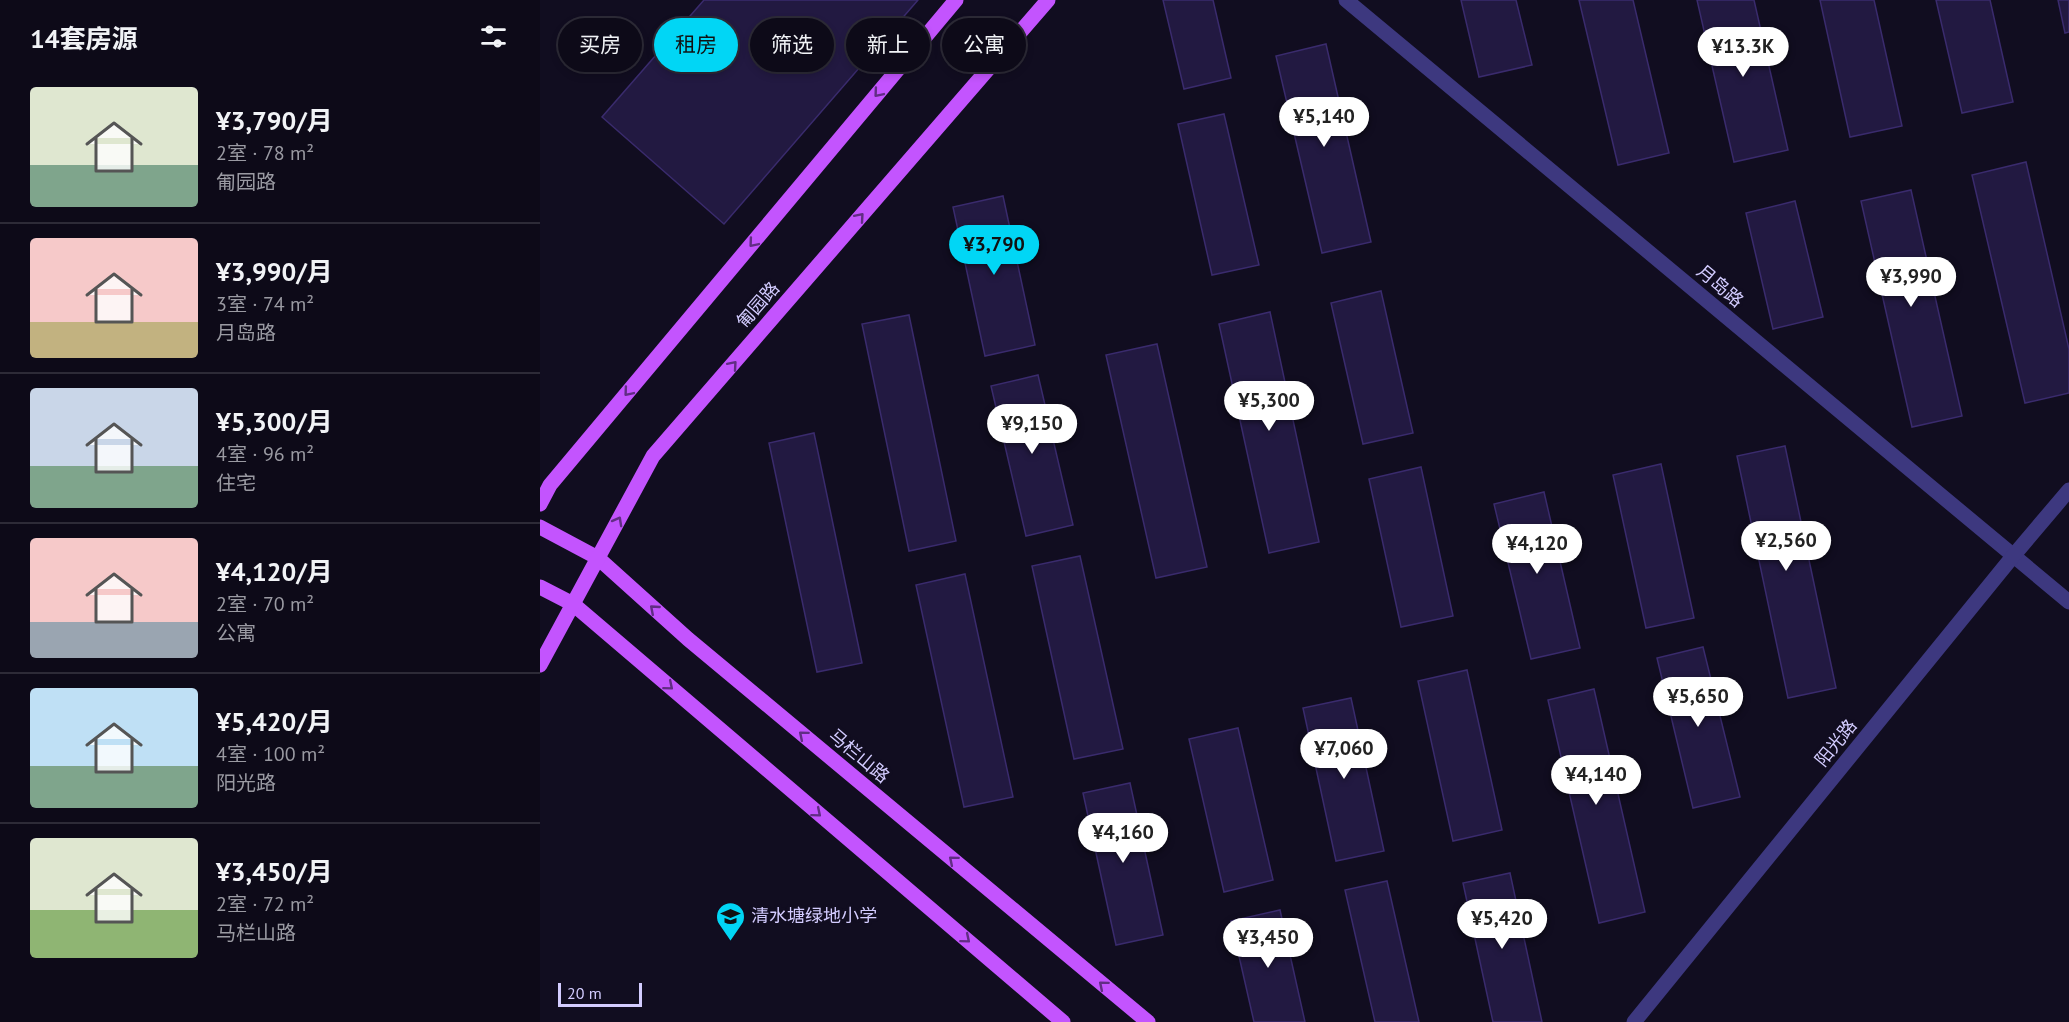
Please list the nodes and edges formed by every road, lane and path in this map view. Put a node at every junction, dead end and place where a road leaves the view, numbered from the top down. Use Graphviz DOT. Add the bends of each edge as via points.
graph roads {
  1 [pos="956,0"];
  2 [pos="1048,0"];
  3 [pos="1346,0"];
  4 [pos="2069,490"];
  5 [pos="540,504"];
  6 [pos="540,527"];
  7 [pos="2014,555"];
  8 [pos="598,558"];
  9 [pos="540,587"];
  10 [pos="2069,602"];
  11 [pos="573,604"];
  12 [pos="540,665"];
  13 [pos="1063,1022"];
  14 [pos="1148,1022"];
  15 [pos="1634,1022"];
  1 -- 5 [label="main road, one-way" via="550,485"];
  8 -- 2 [label="main road, 匍园路, one-way" via="653,456"];
  3 -- 7 [label="street, 月岛路"];
  4 -- 7 [label="street, 阳光路"];
  6 -- 8 [label="main road, 马栏山路"];
  7 -- 10 [label="street, 月岛路"];
  7 -- 15 [label="street, 阳光路"];
  8 -- 11 [label="main road, 匍园路"];
  14 -- 8 [label="main road, 马栏山路, one-way" via="688,639"];
  9 -- 11 [label="main road"];
  11 -- 12 [label="main road, 匍园路"];
  11 -- 13 [label="main road, one-way"];
}
